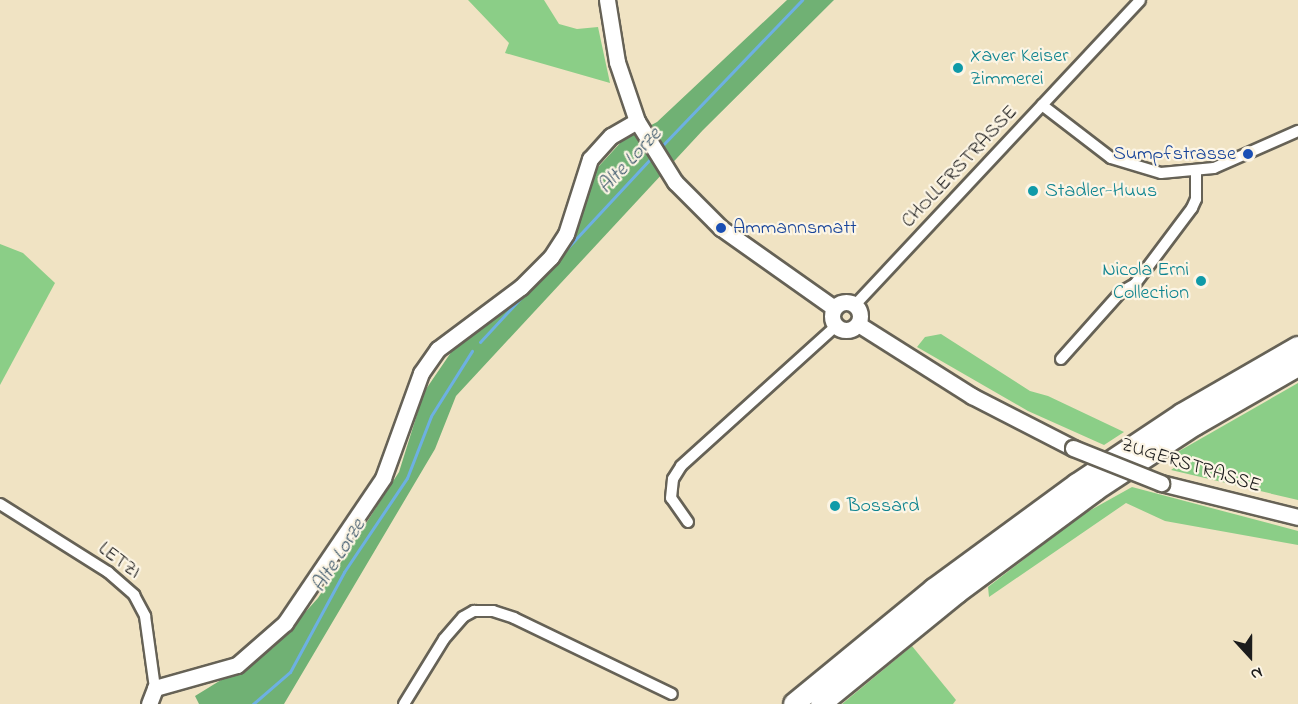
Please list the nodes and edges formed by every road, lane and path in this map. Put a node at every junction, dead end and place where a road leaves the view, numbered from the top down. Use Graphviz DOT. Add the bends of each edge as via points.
graph roads {
  1 [pos="607,0"];
  2 [pos="1140,0"];
  3 [pos="1042,105"];
  4 [pos="641,127"];
  5 [pos="1298,131"];
  6 [pos="1196,172"];
  7 [pos="855,305"];
  8 [pos="834,308"];
  9 [pos="858,324"];
  10 [pos="836,326"];
  11 [pos="1298,347"];
  12 [pos="1061,359"];
  13 [pos="1298,366"];
  14 [pos="0,504"];
  15 [pos="1298,518"];
  16 [pos="688,522"];
  17 [pos="155,688"];
  18 [pos="672,693"];
  19 [pos="149,704"];
  20 [pos="404,704"];
  21 [pos="794,704"];
  22 [pos="821,704"];
  1 -- 4 [label="street" via="617,62"];
  2 -- 3 [label="street, CHOLLERSTRASSE"];
  3 -- 6 [label="street" via="1096,148 1124,164 1161,173"];
  3 -- 7 [label="street, CHOLLERSTRASSE"];
  4 -- 8 [label="street" via="675,182 721,228"];
  4 -- 17 [label="street" via="604,141 590,159 566,234 551,257 521,287 438,349 421,373 383,478 285,623 250,656 225,671"];
  5 -- 6 [label="street" via="1230,162"];
  6 -- 12 [label="street" via="1192,208 1135,284 1121,292"];
  7 -- 8 [label="street" via="845,302"];
  7 -- 9 [label="street" via="860,314"];
  8 -- 10 [label="street" via="832,318"];
  9 -- 10 [label="street" via="848,330"];
  9 -- 15 [label="street, ZUGERSTRASSE, bridge" via="972,396 1073,448 1161,483"];
  10 -- 16 [label="street" via="681,466 673,479 671,498"];
  11 -- 21 [label="highway" via="1182,414 1077,484 934,590"];
  13 -- 22 [label="highway" via="1179,435 1088,496 957,593"];
  14 -- 17 [label="street, LETZI" via="108,572 134,596 145,616"];
  17 -- 19 [label="street"];
  18 -- 20 [label="street" via="514,618 493,611 474,611 463,617 444,639"];
}
